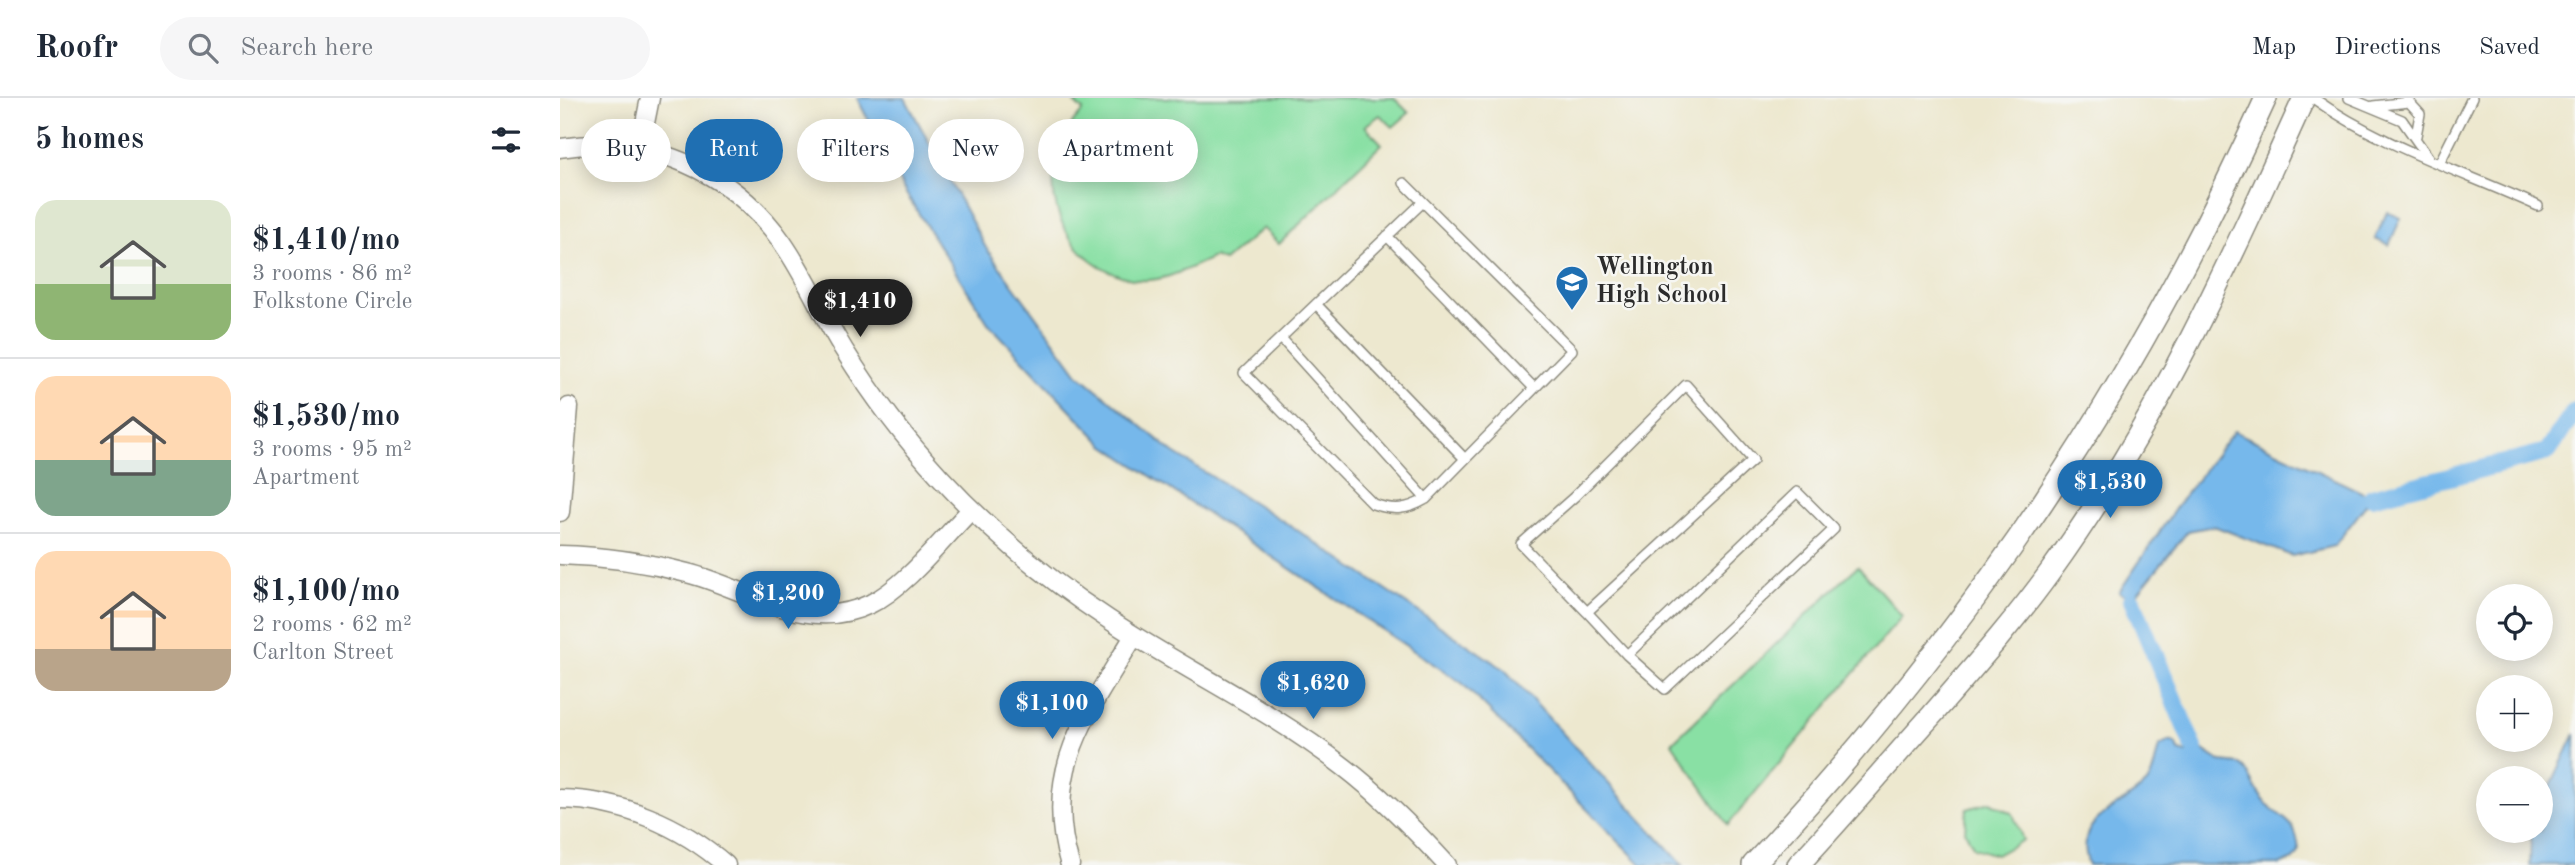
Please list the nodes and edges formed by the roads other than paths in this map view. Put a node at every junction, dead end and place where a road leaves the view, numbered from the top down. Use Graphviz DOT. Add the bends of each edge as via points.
graph roads {
  1 [pos="650,98"];
  2 [pos="2266,98"];
  3 [pos="2304,98"];
  4 [pos="2313,98"];
  5 [pos="2349,98"];
  6 [pos="2472,98"];
  7 [pos="2370,106"];
  8 [pos="646,119"];
  9 [pos="2416,136"];
  10 [pos="581,146"];
  11 [pos="560,148"];
  12 [pos="671,157"];
  13 [pos="2428,157"];
  14 [pos="2440,162"];
  15 [pos="1404,183"];
  16 [pos="1423,202"];
  17 [pos="2538,206"];
  18 [pos="1387,236"];
  19 [pos="1316,304"];
  20 [pos="1281,338"];
  21 [pos="1534,388"];
  22 [pos="569,407"];
  23 [pos="1465,459"];
  24 [pos="1426,499"];
  25 [pos="971,510"];
  26 [pos="560,512"];
  27 [pos="560,555"];
  28 [pos="1587,612"];
  29 [pos="1134,636"];
  30 [pos="1627,655"];
  31 [pos="560,799"];
  32 [pos="726,865"];
  33 [pos="1070,865"];
  34 [pos="1447,865"];
  35 [pos="1753,865"];
  36 [pos="1798,865"];
  1 -- 8 [label="street"];
  2 -- 35 [label="street" via="2175,285 2060,480 1928,664"];
  3 -- 36 [label="street" via="2210,304 2158,404 2105,490 2050,573 1978,662"];
  4 -- 13 [label="lane" via="2339,117"];
  5 -- 7 [label="lane"];
  6 -- 14 [label="lane"];
  7 -- 9 [label="lane" via="2402,120"];
  7 -- 9 [label="lane" via="2409,102 2420,114"];
  9 -- 13 [label="lane"];
  10 -- 11 [label="street"];
  12 -- 25 [label="street" via="704,172 765,220 876,398"];
  13 -- 14 [label="lane"];
  14 -- 17 [label="lane"];
  15 -- 16 [label="lane"];
  16 -- 18 [label="lane"];
  16 -- 21 [label="lane" via="1572,350"];
  18 -- 19 [label="lane"];
  18 -- 21 [label="lane"];
  19 -- 20 [label="lane"];
  19 -- 23 [label="lane"];
  20 -- 24 [label="lane"];
  20 -- 24 [label="lane" via="1244,373 1373,504 1409,509"];
  21 -- 23 [label="lane"];
  22 -- 26 [label="street"];
  23 -- 24 [label="lane"];
  25 -- 27 [label="street" via="892,589 870,604 832,615 793,612 719,583 651,565"];
  25 -- 29 [label="street" via="1059,586"];
  28 -- 28 [label="lane" via="1521,544 1686,385 1753,460"];
  28 -- 30 [label="lane"];
  29 -- 33 [label="street" via="1083,722 1064,768 1059,819"];
  29 -- 34 [label="street" via="1344,766"];
  30 -- 30 [label="lane" via="1665,690 1834,529 1797,492"];
  31 -- 32 [label="street" via="640,813 673,827"];
}
